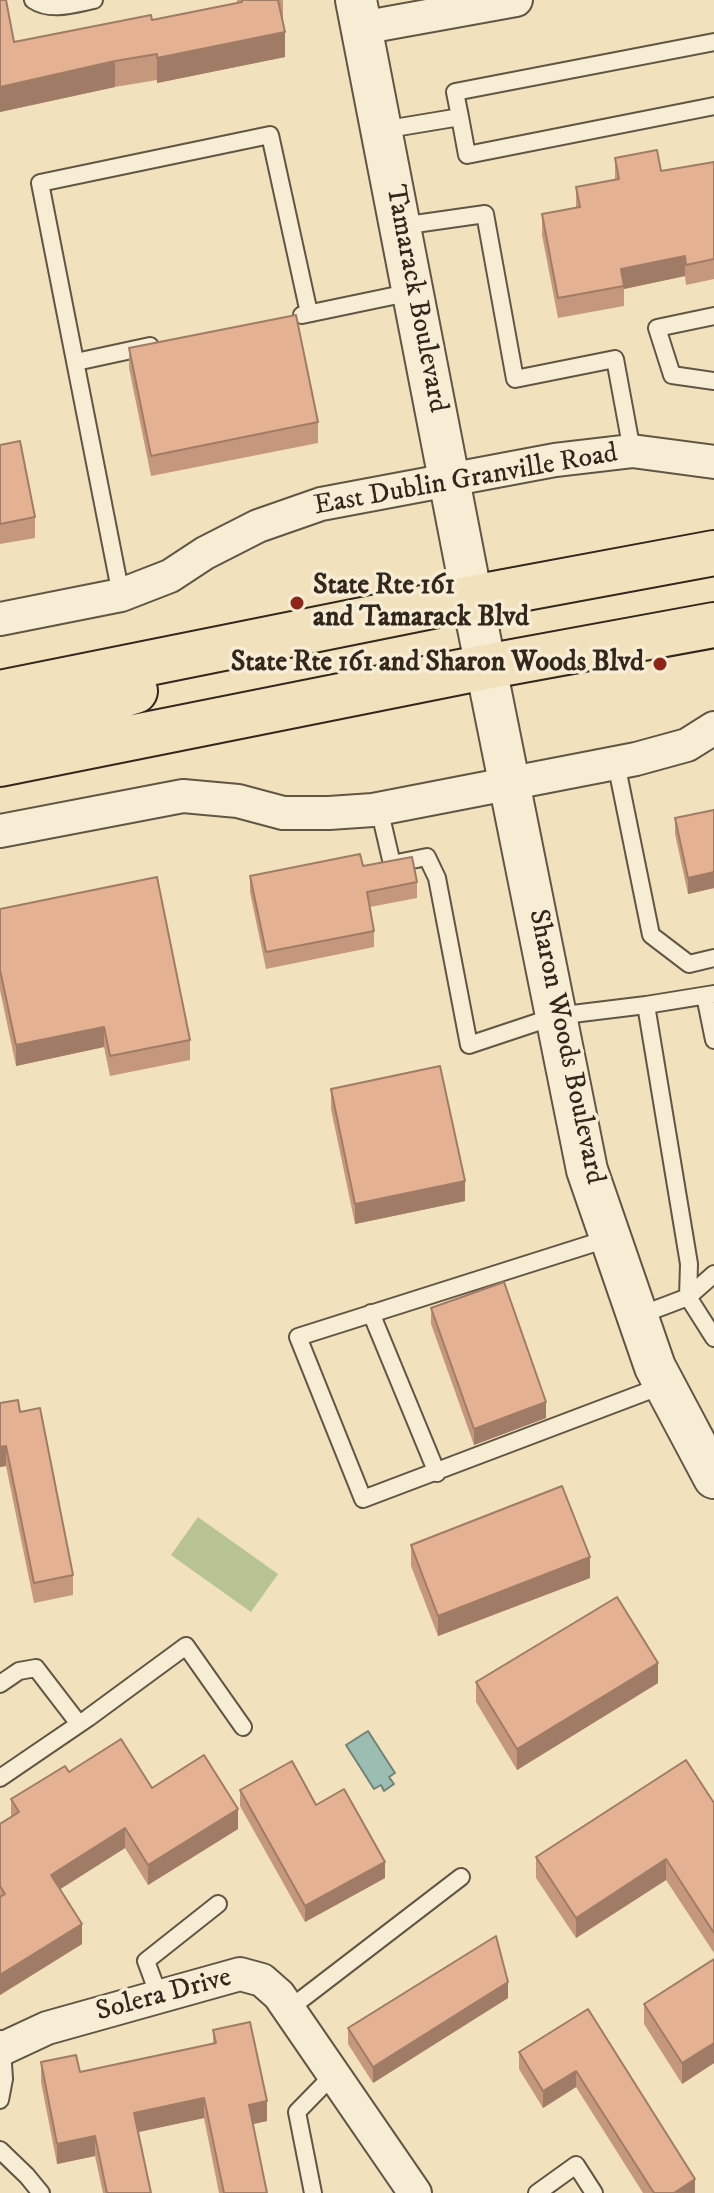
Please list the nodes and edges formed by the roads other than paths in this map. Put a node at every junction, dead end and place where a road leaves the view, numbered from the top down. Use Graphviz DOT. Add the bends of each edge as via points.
graph roads {
  1 [pos="33,0"];
  2 [pos="94,0"];
  3 [pos="516,0"];
  4 [pos="358,14"];
  5 [pos="714,42"];
  6 [pos="714,106"];
  7 [pos="460,117"];
  8 [pos="382,130"];
  9 [pos="401,226"];
  10 [pos="414,292"];
  11 [pos="309,313"];
  12 [pos="714,316"];
  13 [pos="280,319"];
  14 [pos="163,344"];
  15 [pos="76,362"];
  16 [pos="714,381"];
  17 [pos="632,451"];
  18 [pos="714,462"];
  19 [pos="450,482"];
  20 [pos="714,553"];
  21 [pos="121,595"];
  22 [pos="472,598"];
  23 [pos="0,619"];
  24 [pos="714,625"];
  25 [pos="485,667"];
  26 [pos="0,693"];
  27 [pos="714,728"];
  28 [pos="0,733"];
  29 [pos="616,763"];
  30 [pos="0,764"];
  31 [pos="510,782"];
  32 [pos="379,808"];
  33 [pos="0,831"];
  34 [pos="714,958"];
  35 [pos="710,995"];
  36 [pos="646,1005"];
  37 [pos="556,1016"];
  38 [pos="714,1040"];
  39 [pos="610,1238"];
  40 [pos="714,1274"];
  41 [pos="688,1297"];
  42 [pos="371,1313"];
  43 [pos="638,1316"];
  44 [pos="714,1338"];
  45 [pos="664,1385"];
  46 [pos="437,1473"];
  47 [pos="714,1478"];
  48 [pos="1,1679"];
  49 [pos="79,1724"];
  50 [pos="243,1727"];
  51 [pos="0,1778"];
  52 [pos="461,1877"];
  53 [pos="218,1904"];
  54 [pos="159,1996"];
  55 [pos="289,2009"];
  56 [pos="1,2048"];
  57 [pos="334,2074"];
  58 [pos="0,2100"];
  59 [pos="0,2150"];
  60 [pos="41,2193"];
  61 [pos="313,2193"];
  62 [pos="415,2193"];
  63 [pos="537,2193"];
  64 [pos="594,2193"];
  1 -- 2 [label="lane" via="58,7"];
  3 -- 4 [label="street"];
  4 -- 8 [label="street, Tamarack Boulevard"];
  5 -- 7 [label="lane" via="455,92"];
  6 -- 7 [label="lane" via="467,155"];
  7 -- 8 [label="lane"];
  8 -- 9 [label="street, Tamarack Boulevard"];
  9 -- 10 [label="street, Tamarack Boulevard"];
  9 -- 17 [label="lane" via="485,214 515,379 615,359"];
  10 -- 11 [label="lane"];
  10 -- 19 [label="street, Tamarack Boulevard"];
  11 -- 13 [label="lane"];
  11 -- 15 [label="lane" via="270,135 40,183"];
  12 -- 16 [label="lane" via="657,328 672,375"];
  14 -- 15 [label="lane"];
  15 -- 21 [label="lane"];
  17 -- 18 [label="street, East Dublin Granville Road"];
  17 -- 19 [label="street, East Dublin Granville Road" via="555,460"];
  19 -- 21 [label="street, East Dublin Granville Road" via="321,504 258,526 170,576"];
  19 -- 22 [label="street, Tamarack Boulevard"];
  20 -- 22 [label="main road"];
  21 -- 23 [label="street, East Dublin Granville Road"];
  22 -- 25 [label="street, Sharon Woods Boulevard"];
  22 -- 26 [label="main road"];
  22 -- 28 [label="main road" via="397,640 168,681"];
  24 -- 25 [label="main road"];
  25 -- 30 [label="main road"];
  25 -- 31 [label="street, Sharon Woods Boulevard"];
  27 -- 29 [label="street" via="687,745"];
  29 -- 31 [label="street"];
  29 -- 34 [label="lane" via="651,935 689,964"];
  31 -- 32 [label="street"];
  31 -- 37 [label="street, Sharon Woods Boulevard"];
  32 -- 33 [label="street" via="283,813 238,801 183,796"];
  32 -- 37 [label="lane" via="392,864 427,857 437,878 469,1045"];
  35 -- 36 [label="lane"];
  35 -- 38 [label="lane"];
  36 -- 37 [label="lane"];
  36 -- 41 [label="lane" via="689,1264"];
  37 -- 39 [label="street, Sharon Woods Boulevard" via="587,1170"];
  39 -- 42 [label="lane"];
  39 -- 43 [label="street, Sharon Woods Boulevard"];
  40 -- 41 [label="lane"];
  41 -- 43 [label="lane"];
  41 -- 44 [label="lane"];
  42 -- 46 [label="lane"];
  42 -- 46 [label="lane" via="298,1337 363,1499"];
  43 -- 45 [label="street, Sharon Woods Boulevard"];
  45 -- 46 [label="lane"];
  45 -- 47 [label="street, Sharon Woods Boulevard"];
  48 -- 49 [label="lane" via="36,1668"];
  49 -- 50 [label="lane" via="186,1646"];
  49 -- 51 [label="lane"];
  52 -- 55 [label="lane"];
  53 -- 54 [label="lane" via="146,1961"];
  54 -- 55 [label="street, Solera Drive" via="240,1974 262,1980"];
  54 -- 56 [label="street, Solera Drive" via="47,2028"];
  55 -- 57 [label="street, Solera Drive"];
  56 -- 58 [label="lane"];
  57 -- 61 [label="lane" via="297,2112"];
  57 -- 62 [label="street, Solera Drive"];
  59 -- 60 [label="lane"];
  63 -- 64 [label="lane" via="576,2165"];
}
